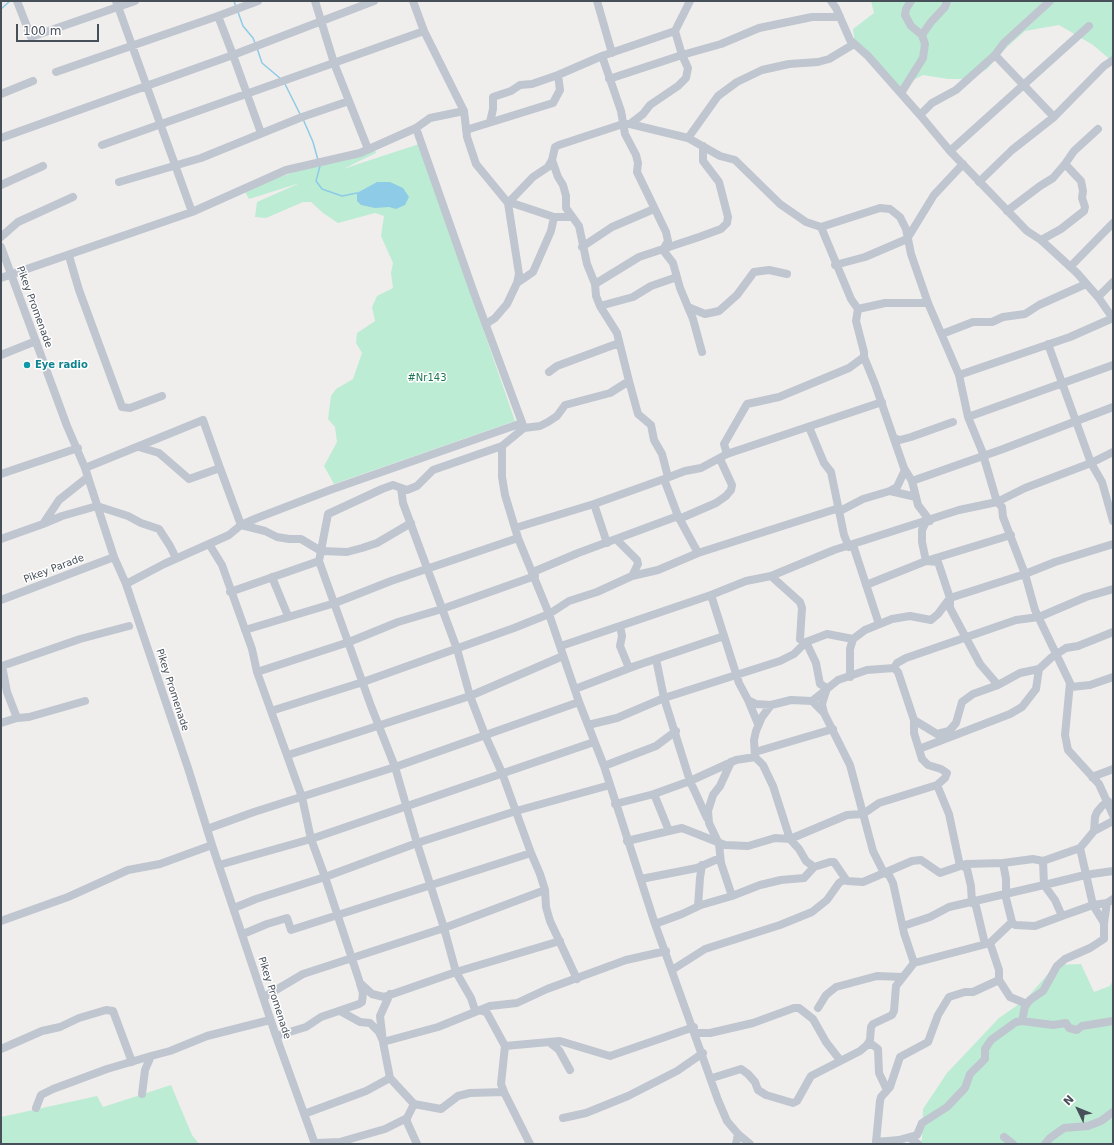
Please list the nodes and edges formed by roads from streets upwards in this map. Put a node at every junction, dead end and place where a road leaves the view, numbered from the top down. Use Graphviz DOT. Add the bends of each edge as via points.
graph roads {
  1 [pos="17,1"];
  2 [pos="135,1"];
  3 [pos="258,1"];
  4 [pos="315,1"];
  5 [pos="374,1"];
  6 [pos="413,1"];
  7 [pos="597,1"];
  8 [pos="690,1"];
  9 [pos="831,1"];
  10 [pos="911,1"];
  11 [pos="947,1"];
  12 [pos="1050,1"];
  13 [pos="117,4"];
  14 [pos="218,16"];
  15 [pos="840,17"];
  16 [pos="322,20"];
  17 [pos="1089,26"];
  18 [pos="424,31"];
  19 [pos="675,31"];
  20 [pos="922,35"];
  21 [pos="854,44"];
  22 [pos="133,46"];
  23 [pos="612,53"];
  24 [pos="233,55"];
  25 [pos="682,55"];
  26 [pos="995,55"];
  27 [pos="602,56"];
  28 [pos="1113,60"];
  29 [pos="334,63"];
  30 [pos="56,72"];
  31 [pos="558,75"];
  32 [pos="609,79"];
  33 [pos="32,81"];
  34 [pos="1024,84"];
  35 [pos="146,85"];
  36 [pos="901,93"];
  37 [pos="1,94"];
  38 [pos="247,94"];
  39 [pos="349,101"];
  40 [pos="464,111"];
  41 [pos="920,115"];
  42 [pos="1054,117"];
  43 [pos="490,122"];
  44 [pos="161,124"];
  45 [pos="626,124"];
  46 [pos="416,128"];
  47 [pos="1098,129"];
  48 [pos="466,130"];
  49 [pos="261,133"];
  50 [pos="1,138"];
  51 [pos="688,138"];
  52 [pos="102,145"];
  53 [pos="703,146"];
  54 [pos="368,149"];
  55 [pos="950,151"];
  56 [pos="552,160"];
  57 [pos="963,164"];
  58 [pos="1064,164"];
  59 [pos="44,166"];
  60 [pos="175,166"];
  61 [pos="119,182"];
  62 [pos="979,182"];
  63 [pos="1,184"];
  64 [pos="73,198"];
  65 [pos="509,202"];
  66 [pos="654,209"];
  67 [pos="1007,211"];
  68 [pos="192,212"];
  69 [pos="554,217"];
  70 [pos="572,217"];
  71 [pos="1113,223"];
  72 [pos="821,227"];
  73 [pos="1,237"];
  74 [pos="907,239"];
  75 [pos="1041,240"];
  76 [pos="1,247"];
  77 [pos="582,247"];
  78 [pos="662,250"];
  79 [pos="69,256"];
  80 [pos="835,264"];
  81 [pos="1070,267"];
  82 [pos="787,274"];
  83 [pos="12,275"];
  84 [pos="677,277"];
  85 [pos="1,278"];
  86 [pos="1113,282"];
  87 [pos="517,283"];
  88 [pos="595,284"];
  89 [pos="1086,284"];
  90 [pos="1098,297"];
  91 [pos="928,303"];
  92 [pos="600,306"];
  93 [pos="688,307"];
  94 [pos="858,309"];
  95 [pos="1113,317"];
  96 [pos="486,324"];
  97 [pos="942,334"];
  98 [pos="36,341"];
  99 [pos="619,343"];
  100 [pos="1048,344"];
  101 [pos="702,352"];
  102 [pos="1,355"];
  103 [pos="864,357"];
  104 [pos="1113,365"];
  105 [pos="549,372"];
  106 [pos="959,375"];
  107 [pos="629,381"];
  108 [pos="1062,383"];
  109 [pos="162,396"];
  110 [pos="882,402"];
  111 [pos="1113,407"];
  112 [pos="968,417"];
  113 [pos="1076,420"];
  114 [pos="953,422"];
  115 [pos="523,425"];
  116 [pos="809,427"];
  117 [pos="894,438"];
  118 [pos="502,446"];
  119 [pos="139,447"];
  120 [pos="78,448"];
  121 [pos="1113,452"];
  122 [pos="723,456"];
  123 [pos="983,456"];
  124 [pos="1090,463"];
  125 [pos="85,468"];
  126 [pos="220,468"];
  127 [pos="905,470"];
  128 [pos="1,474"];
  129 [pos="88,477"];
  130 [pos="666,478"];
  131 [pos="912,481"];
  132 [pos="401,488"];
  133 [pos="890,491"];
  134 [pos="1110,494"];
  135 [pos="916,497"];
  136 [pos="998,502"];
  137 [pos="594,504"];
  138 [pos="97,506"];
  139 [pos="839,510"];
  140 [pos="678,518"];
  141 [pos="1113,521"];
  142 [pos="928,522"];
  143 [pos="412,523"];
  144 [pos="43,524"];
  145 [pos="241,525"];
  146 [pos="515,528"];
  147 [pos="1011,535"];
  148 [pos="518,538"];
  149 [pos="1,539"];
  150 [pos="617,540"];
  151 [pos="607,543"];
  152 [pos="209,544"];
  153 [pos="1113,544"];
  154 [pos="851,546"];
  155 [pos="321,551"];
  156 [pos="698,553"];
  157 [pos="114,557"];
  158 [pos="176,558"];
  159 [pos="638,560"];
  160 [pos="319,561"];
  161 [pos="926,561"];
  162 [pos="428,569"];
  163 [pos="648,573"];
  164 [pos="534,574"];
  165 [pos="1025,574"];
  166 [pos="632,576"];
  167 [pos="771,576"];
  168 [pos="272,577"];
  169 [pos="126,584"];
  170 [pos="866,585"];
  171 [pos="1113,589"];
  172 [pos="230,592"];
  173 [pos="711,595"];
  174 [pos="950,598"];
  175 [pos="1,600"];
  176 [pos="335,602"];
  177 [pos="442,609"];
  178 [pos="549,614"];
  179 [pos="288,616"];
  180 [pos="1039,617"];
  181 [pos="879,624"];
  182 [pos="129,626"];
  183 [pos="620,626"];
  184 [pos="245,630"];
  185 [pos="1113,632"];
  186 [pos="724,636"];
  187 [pos="965,638"];
  188 [pos="853,639"];
  189 [pos="803,641"];
  190 [pos="349,642"];
  191 [pos="561,646"];
  192 [pos="457,649"];
  193 [pos="1056,655"];
  194 [pos="563,656"];
  195 [pos="656,659"];
  196 [pos="629,668"];
  197 [pos="894,668"];
  198 [pos="1039,669"];
  199 [pos="257,672"];
  200 [pos="736,674"];
  201 [pos="850,677"];
  202 [pos="1113,677"];
  203 [pos="363,682"];
  204 [pos="998,685"];
  205 [pos="1071,687"];
  206 [pos="827,688"];
  207 [pos="575,689"];
  208 [pos="470,696"];
  209 [pos="664,698"];
  210 [pos="748,700"];
  211 [pos="85,701"];
  212 [pos="812,701"];
  213 [pos="579,702"];
  214 [pos="771,705"];
  215 [pos="271,711"];
  216 [pos="824,713"];
  217 [pos="17,718"];
  218 [pos="914,720"];
  219 [pos="1,723"];
  220 [pos="378,724"];
  221 [pos="758,724"];
  222 [pos="588,725"];
  223 [pos="833,729"];
  224 [pos="676,731"];
  225 [pos="485,735"];
  226 [pos="594,742"];
  227 [pos="920,749"];
  228 [pos="755,754"];
  229 [pos="288,755"];
  230 [pos="731,762"];
  231 [pos="604,766"];
  232 [pos="395,767"];
  233 [pos="1113,768"];
  234 [pos="502,773"];
  235 [pos="1092,777"];
  236 [pos="690,781"];
  237 [pos="610,785"];
  238 [pos="937,785"];
  239 [pos="654,794"];
  240 [pos="302,798"];
  241 [pos="1108,801"];
  242 [pos="615,804"];
  243 [pos="407,806"];
  244 [pos="516,811"];
  245 [pos="863,814"];
  246 [pos="1113,815"];
  247 [pos="1113,821"];
  248 [pos="709,823"];
  249 [pos="207,829"];
  250 [pos="668,831"];
  251 [pos="1094,831"];
  252 [pos="790,838"];
  253 [pos="311,839"];
  254 [pos="627,841"];
  255 [pos="417,843"];
  256 [pos="212,844"];
  257 [pos="719,844"];
  258 [pos="1080,848"];
  259 [pos="531,853"];
  260 [pos="720,858"];
  261 [pos="1043,861"];
  262 [pos="1002,863"];
  263 [pos="219,865"];
  264 [pos="702,865"];
  265 [pos="961,865"];
  266 [pos="814,867"];
  267 [pos="1113,871"];
  268 [pos="884,873"];
  269 [pos="1085,875"];
  270 [pos="326,877"];
  271 [pos="844,878"];
  272 [pos="641,879"];
  273 [pos="431,885"];
  274 [pos="1044,885"];
  275 [pos="545,890"];
  276 [pos="1006,894"];
  277 [pos="732,896"];
  278 [pos="1110,901"];
  279 [pos="973,902"];
  280 [pos="1093,905"];
  281 [pos="698,906"];
  282 [pos="234,908"];
  283 [pos="337,916"];
  284 [pos="1062,916"];
  285 [pos="4,920"];
  286 [pos="1012,922"];
  287 [pos="1104,923"];
  288 [pos="655,924"];
  289 [pos="903,926"];
  290 [pos="1,927"];
  291 [pos="444,928"];
  292 [pos="243,934"];
  293 [pos="560,941"];
  294 [pos="988,944"];
  295 [pos="666,951"];
  296 [pos="351,959"];
  297 [pos="914,963"];
  298 [pos="672,970"];
  299 [pos="456,972"];
  300 [pos="902,977"];
  301 [pos="577,979"];
  302 [pos="999,980"];
  303 [pos="360,983"];
  304 [pos="390,994"];
  305 [pos="264,997"];
  306 [pos="1027,1004"];
  307 [pos="818,1008"];
  308 [pos="475,1010"];
  309 [pos="340,1011"];
  310 [pos="270,1020"];
  311 [pos="1022,1021"];
  312 [pos="1113,1021"];
  313 [pos="695,1030"];
  314 [pos="276,1036"];
  315 [pos="383,1042"];
  316 [pos="548,1042"];
  317 [pos="867,1045"];
  318 [pos="505,1046"];
  319 [pos="1,1049"];
  320 [pos="703,1053"];
  321 [pos="151,1056"];
  322 [pos="840,1060"];
  323 [pos="132,1062"];
  324 [pos="570,1070"];
  325 [pos="390,1078"];
  326 [pos="712,1078"];
  327 [pos="887,1090"];
  328 [pos="504,1092"];
  329 [pos="142,1094"];
  330 [pos="414,1104"];
  331 [pos="36,1108"];
  332 [pos="1113,1112"];
  333 [pos="304,1114"];
  334 [pos="407,1118"];
  335 [pos="563,1118"];
  336 [pos="738,1134"];
  337 [pos="1004,1137"];
  338 [pos="910,1138"];
  339 [pos="315,1143"];
  340 [pos="876,1143"];
  341 [pos="417,1144"];
  342 [pos="530,1144"];
  343 [pos="736,1144"];
  344 [pos="750,1144"];
  345 [pos="918,1144"];
  346 [pos="1013,1144"];
  347 [pos="1045,1144"];
  1 -- 13 [label="street" via="31,37"];
  2 -- 13 [label="street"];
  3 -- 14 [label="street"];
  4 -- 16 [label="street"];
  5 -- 16 [label="street"];
  6 -- 18 [label="street"];
  7 -- 23 [label="street"];
  8 -- 19 [label="street"];
  9 -- 15 [label="street"];
  10 -- 20 [label="street" via="905,15 911,26"];
  11 -- 20 [label="street"];
  12 -- 26 [label="street"];
  13 -- 22 [label="street"];
  14 -- 22 [label="street"];
  14 -- 24 [label="street"];
  15 -- 21 [label="street" via="847,35"];
  15 -- 25 [label="street" via="812,17 759,28 721,44"];
  16 -- 24 [label="street"];
  16 -- 29 [label="street"];
  17 -- 34 [label="street"];
  18 -- 29 [label="street"];
  18 -- 40 [label="street"];
  19 -- 23 [label="street"];
  19 -- 25 [label="street"];
  20 -- 36 [label="street" via="925,44 923,58"];
  21 -- 36 [label="street"];
  21 -- 51 [label="street" via="829,59 762,70 737,82 718,96"];
  22 -- 30 [label="street"];
  22 -- 35 [label="street"];
  23 -- 27 [label="street"];
  24 -- 35 [label="street"];
  24 -- 38 [label="street"];
  25 -- 32 [label="street"];
  25 -- 45 [label="street" via="688,68 686,78 650,105 643,114"];
  26 -- 34 [label="street"];
  26 -- 41 [label="street" via="956,90 932,103"];
  27 -- 31 [label="street"];
  27 -- 32 [label="street"];
  28 -- 42 [label="street"];
  29 -- 38 [label="street"];
  29 -- 39 [label="street"];
  31 -- 43 [label="street" via="532,84 520,85 493,97"];
  31 -- 43 [label="street" via="560,90 553,103"];
  32 -- 45 [label="street"];
  33 -- 37 [label="street"];
  34 -- 42 [label="street"];
  34 -- 55 [label="street"];
  35 -- 44 [label="street"];
  35 -- 50 [label="street"];
  36 -- 41 [label="street"];
  38 -- 44 [label="street"];
  38 -- 49 [label="street"];
  39 -- 49 [label="street"];
  39 -- 54 [label="street"];
  40 -- 46 [label="street" via="430,118"];
  40 -- 48 [label="street"];
  41 -- 55 [label="street"];
  42 -- 62 [label="street" via="1012,150"];
  43 -- 48 [label="street"];
  44 -- 52 [label="street"];
  44 -- 60 [label="street"];
  45 -- 51 [label="street"];
  45 -- 56 [label="street" via="559,145"];
  45 -- 66 [label="street" via="625,134 636,155 637,172"];
  46 -- 54 [label="street"];
  46 -- 96 [label="street"];
  47 -- 58 [label="street"];
  48 -- 65 [label="street" via="476,164"];
  49 -- 60 [label="street"];
  51 -- 53 [label="street"];
  53 -- 72 [label="street" via="720,156 735,160 780,204 806,222"];
  53 -- 78 [label="street" via="704,161 719,182 727,222 721,229"];
  54 -- 68 [label="street" via="286,170"];
  55 -- 57 [label="street"];
  56 -- 65 [label="street" via="548,167 533,177"];
  56 -- 70 [label="street" via="563,185 566,208"];
  57 -- 62 [label="street"];
  57 -- 74 [label="street" via="934,195"];
  58 -- 67 [label="street" via="1053,178"];
  58 -- 75 [label="street" via="1081,181 1085,207 1080,215"];
  59 -- 63 [label="street"];
  60 -- 61 [label="street"];
  60 -- 68 [label="street"];
  62 -- 67 [label="street"];
  64 -- 73 [label="street" via="18,222"];
  65 -- 69 [label="street"];
  65 -- 87 [label="street" via="519,274"];
  66 -- 77 [label="street" via="612,227"];
  66 -- 78 [label="street" via="668,241"];
  67 -- 75 [label="street" via="1027,232"];
  68 -- 79 [label="street"];
  69 -- 70 [label="street"];
  69 -- 87 [label="street" via="533,272"];
  70 -- 77 [label="street" via="579,226"];
  71 -- 81 [label="street"];
  72 -- 74 [label="street" via="880,208 890,208 900,217 906,229"];
  72 -- 80 [label="street"];
  74 -- 80 [label="street" via="865,257"];
  74 -- 91 [label="street"];
  75 -- 81 [label="street"];
  76 -- 83 [label="street, Pikey Promenade"];
  77 -- 88 [label="street"];
  78 -- 84 [label="street" via="673,263"];
  78 -- 88 [label="street" via="639,257"];
  79 -- 83 [label="street"];
  79 -- 109 [label="street" via="122,407 130,408"];
  80 -- 94 [label="street" via="850,299"];
  81 -- 89 [label="street"];
  82 -- 93 [label="street" via="769,270 754,272 737,295 719,312 705,314"];
  83 -- 85 [label="street"];
  83 -- 98 [label="street, Pikey Promenade"];
  84 -- 92 [label="street" via="651,286 633,297"];
  84 -- 93 [label="street"];
  86 -- 90 [label="street"];
  87 -- 96 [label="street" via="507,304"];
  88 -- 92 [label="street"];
  89 -- 90 [label="street"];
  89 -- 97 [label="street" via="1024,314 1003,317 992,322 973,322"];
  90 -- 95 [label="street"];
  91 -- 94 [label="street" via="886,304"];
  91 -- 97 [label="street"];
  92 -- 99 [label="street" via="614,326"];
  93 -- 101 [label="street"];
  94 -- 103 [label="street" via="856,321"];
  95 -- 100 [label="street"];
  96 -- 115 [label="street"];
  97 -- 106 [label="street"];
  98 -- 102 [label="street"];
  98 -- 120 [label="street, Pikey Promenade" via="67,426"];
  99 -- 105 [label="street" via="557,366"];
  99 -- 107 [label="street"];
  100 -- 106 [label="street"];
  100 -- 108 [label="street"];
  103 -- 110 [label="street"];
  103 -- 122 [label="street" via="849,368 779,397 747,404 724,444"];
  104 -- 108 [label="street"];
  106 -- 112 [label="street"];
  107 -- 115 [label="street" via="605,395 565,405 557,416 540,426"];
  107 -- 130 [label="street" via="638,414 651,425 654,440 662,454"];
  108 -- 112 [label="street"];
  108 -- 113 [label="street"];
  110 -- 116 [label="street"];
  110 -- 117 [label="street"];
  111 -- 113 [label="street"];
  112 -- 123 [label="street"];
  113 -- 123 [label="street"];
  113 -- 124 [label="street"];
  114 -- 117 [label="street" via="900,440"];
  115 -- 118 [label="street"];
  115 -- 145 [label="street" via="330,490"];
  116 -- 122 [label="street"];
  116 -- 139 [label="street" via="824,463 831,472"];
  117 -- 127 [label="street"];
  118 -- 132 [label="street" via="433,470 417,486 407,490"];
  118 -- 146 [label="street" via="502,477"];
  119 -- 125 [label="street"];
  119 -- 126 [label="street" via="159,453 189,479"];
  119 -- 126 [label="street" via="203,420"];
  120 -- 125 [label="street, Pikey Promenade"];
  120 -- 128 [label="street"];
  121 -- 124 [label="street"];
  122 -- 130 [label="street" via="701,468"];
  122 -- 140 [label="street" via="732,485 731,490 716,503"];
  123 -- 131 [label="street"];
  123 -- 136 [label="street"];
  124 -- 134 [label="street"];
  124 -- 136 [label="street" via="1025,488"];
  125 -- 129 [label="street, Pikey Promenade"];
  126 -- 145 [label="street"];
  127 -- 131 [label="street"];
  127 -- 133 [label="street" via="897,487"];
  129 -- 138 [label="street, Pikey Promenade"];
  129 -- 144 [label="street" via="60,500"];
  130 -- 137 [label="street"];
  130 -- 140 [label="street"];
  131 -- 135 [label="street"];
  132 -- 143 [label="street" via="403,503"];
  132 -- 155 [label="street" via="393,485 382,488 328,514"];
  133 -- 135 [label="street"];
  133 -- 139 [label="street"];
  134 -- 141 [label="street"];
  135 -- 142 [label="street"];
  136 -- 142 [label="street" via="959,510"];
  136 -- 147 [label="street"];
  137 -- 146 [label="street"];
  137 -- 151 [label="street"];
  138 -- 144 [label="street"];
  138 -- 157 [label="street, Pikey Promenade"];
  138 -- 158 [label="street" via="159,529"];
  139 -- 154 [label="street" via="844,535"];
  139 -- 156 [label="street"];
  140 -- 150 [label="street"];
  140 -- 156 [label="street"];
  142 -- 154 [label="street"];
  142 -- 161 [label="street" via="922,530"];
  143 -- 155 [label="street" via="377,544 347,552"];
  143 -- 162 [label="street"];
  144 -- 149 [label="street"];
  145 -- 152 [label="street" via="230,535"];
  145 -- 155 [label="street" via="277,537 301,539"];
  146 -- 148 [label="street"];
  147 -- 161 [label="street"];
  147 -- 165 [label="street"];
  148 -- 162 [label="street"];
  148 -- 164 [label="street"];
  150 -- 151 [label="street"];
  150 -- 159 [label="street"];
  151 -- 164 [label="street"];
  152 -- 158 [label="street"];
  152 -- 172 [label="street" via="222,565"];
  153 -- 165 [label="street"];
  154 -- 167 [label="street" via="822,554"];
  154 -- 170 [label="street"];
  155 -- 160 [label="street"];
  156 -- 163 [label="street"];
  157 -- 169 [label="street, Pikey Promenade"];
  157 -- 175 [label="street, Pikey Parade"];
  158 -- 169 [label="street"];
  159 -- 163 [label="street"];
  159 -- 166 [label="street"];
  160 -- 168 [label="street"];
  160 -- 176 [label="street"];
  161 -- 170 [label="street"];
  161 -- 174 [label="street" via="938,562"];
  162 -- 176 [label="street" via="391,580"];
  162 -- 177 [label="street"];
  163 -- 166 [label="street"];
  164 -- 177 [label="street"];
  164 -- 178 [label="street"];
  165 -- 174 [label="street"];
  165 -- 180 [label="street"];
  166 -- 178 [label="street" via="569,601"];
  167 -- 173 [label="street" via="746,581"];
  167 -- 189 [label="street" via="800,602"];
  168 -- 172 [label="street"];
  168 -- 179 [label="street"];
  169 -- 249 [label="street, Pikey Promenade"];
  170 -- 181 [label="street"];
  171 -- 180 [label="street"];
  172 -- 184 [label="street"];
  173 -- 183 [label="street"];
  173 -- 186 [label="street"];
  174 -- 181 [label="street" via="930,620 910,616"];
  174 -- 187 [label="street" via="950,608"];
  176 -- 179 [label="street"];
  176 -- 190 [label="street"];
  177 -- 190 [label="street" via="398,622"];
  177 -- 192 [label="street"];
  178 -- 191 [label="street"];
  178 -- 192 [label="street"];
  179 -- 184 [label="street"];
  180 -- 187 [label="street" via="1016,620"];
  180 -- 193 [label="street"];
  181 -- 188 [label="street" via="860,632"];
  182 -- 217 [label="street" via="80,639 2,666 7,692"];
  183 -- 191 [label="street"];
  183 -- 196 [label="street" via="620,646"];
  184 -- 199 [label="street"];
  185 -- 193 [label="street" via="1066,648"];
  186 -- 195 [label="street"];
  186 -- 200 [label="street"];
  187 -- 197 [label="street" via="906,658"];
  187 -- 204 [label="street" via="980,664"];
  188 -- 189 [label="street" via="827,634"];
  188 -- 201 [label="street" via="850,649"];
  189 -- 200 [label="street" via="794,654 785,659"];
  189 -- 206 [label="street" via="816,663 820,684"];
  190 -- 199 [label="street"];
  190 -- 203 [label="street"];
  191 -- 194 [label="street"];
  192 -- 203 [label="street"];
  192 -- 208 [label="street"];
  193 -- 198 [label="street"];
  193 -- 205 [label="street"];
  194 -- 207 [label="street"];
  194 -- 208 [label="street"];
  195 -- 196 [label="street"];
  195 -- 209 [label="street"];
  196 -- 207 [label="street"];
  197 -- 201 [label="street" via="874,669"];
  197 -- 218 [label="street" via="898,672"];
  198 -- 204 [label="street" via="1020,673"];
  198 -- 227 [label="street" via="1036,689 1022,706 1010,714"];
  199 -- 215 [label="street"];
  200 -- 209 [label="street"];
  200 -- 210 [label="street"];
  201 -- 206 [label="street" via="838,680"];
  202 -- 205 [label="street" via="1090,685"];
  203 -- 215 [label="street"];
  203 -- 220 [label="street"];
  204 -- 218 [label="street" via="973,694 962,702 956,723 950,731 937,734"];
  205 -- 235 [label="street" via="1065,735 1068,750"];
  206 -- 212 [label="street"];
  206 -- 216 [label="street" via="822,704"];
  207 -- 213 [label="street"];
  208 -- 220 [label="street"];
  208 -- 225 [label="street"];
  209 -- 222 [label="street" via="617,718"];
  209 -- 224 [label="street"];
  210 -- 214 [label="street" via="756,704"];
  210 -- 221 [label="street"];
  211 -- 217 [label="street"];
  212 -- 214 [label="street" via="790,700"];
  212 -- 216 [label="street"];
  213 -- 222 [label="street"];
  213 -- 225 [label="street"];
  214 -- 221 [label="street"];
  215 -- 229 [label="street"];
  216 -- 223 [label="street"];
  217 -- 219 [label="street"];
  218 -- 227 [label="street" via="914,733"];
  220 -- 229 [label="street"];
  220 -- 232 [label="street"];
  221 -- 228 [label="street" via="754,740"];
  222 -- 226 [label="street"];
  223 -- 228 [label="street"];
  223 -- 245 [label="street" via="850,764"];
  224 -- 231 [label="street" via="656,746"];
  224 -- 236 [label="street"];
  225 -- 232 [label="street"];
  225 -- 234 [label="street"];
  226 -- 231 [label="street"];
  226 -- 234 [label="street"];
  227 -- 238 [label="street" via="924,762 947,773"];
  228 -- 230 [label="street"];
  228 -- 252 [label="street" via="773,786"];
  229 -- 240 [label="street"];
  230 -- 236 [label="street"];
  230 -- 248 [label="street" via="711,799"];
  231 -- 237 [label="street"];
  232 -- 240 [label="street"];
  232 -- 243 [label="street"];
  233 -- 235 [label="street"];
  234 -- 243 [label="street"];
  234 -- 244 [label="street"];
  235 -- 241 [label="street"];
  236 -- 239 [label="street"];
  236 -- 248 [label="street"];
  237 -- 242 [label="street"];
  237 -- 244 [label="street"];
  238 -- 245 [label="street" via="879,803"];
  238 -- 265 [label="street" via="949,814"];
  239 -- 242 [label="street"];
  239 -- 250 [label="street"];
  240 -- 249 [label="street" via="261,809"];
  240 -- 253 [label="street"];
  241 -- 246 [label="street"];
  241 -- 251 [label="street" via="1095,817"];
  242 -- 254 [label="street"];
  243 -- 253 [label="street"];
  243 -- 255 [label="street"];
  244 -- 255 [label="street"];
  244 -- 259 [label="street"];
  245 -- 252 [label="street" via="847,815"];
  245 -- 268 [label="street" via="873,851"];
  247 -- 251 [label="street"];
  248 -- 257 [label="street"];
  249 -- 256 [label="street, Pikey Promenade"];
  250 -- 254 [label="street"];
  250 -- 257 [label="street" via="682,828"];
  251 -- 258 [label="street"];
  252 -- 257 [label="street" via="775,838 748,846"];
  252 -- 266 [label="street"];
  253 -- 263 [label="street"];
  253 -- 270 [label="street"];
  254 -- 272 [label="street"];
  255 -- 270 [label="street"];
  255 -- 273 [label="street"];
  256 -- 263 [label="street, Pikey Promenade"];
  256 -- 285 [label="street" via="160,864 128,870 68,897"];
  257 -- 260 [label="street"];
  258 -- 261 [label="street"];
  258 -- 269 [label="street"];
  259 -- 273 [label="street"];
  259 -- 275 [label="street"];
  260 -- 264 [label="street"];
  260 -- 277 [label="street"];
  261 -- 262 [label="street" via="1033,859"];
  261 -- 274 [label="street"];
  262 -- 265 [label="street"];
  262 -- 276 [label="street"];
  263 -- 282 [label="street, Pikey Promenade"];
  264 -- 272 [label="street"];
  264 -- 281 [label="street"];
  265 -- 268 [label="street" via="938,872 921,860 912,861"];
  265 -- 279 [label="street" via="967,870"];
  266 -- 271 [label="street" via="834,862"];
  266 -- 277 [label="street" via="804,878 760,885"];
  267 -- 269 [label="street"];
  268 -- 271 [label="street" via="863,882 850,882"];
  268 -- 289 [label="street" via="893,883"];
  269 -- 274 [label="street"];
  269 -- 280 [label="street"];
  270 -- 282 [label="street"];
  270 -- 283 [label="street"];
  271 -- 298 [label="street" via="827,900 812,912 705,949"];
  272 -- 288 [label="street"];
  273 -- 283 [label="street"];
  273 -- 291 [label="street"];
  274 -- 276 [label="street"];
  274 -- 284 [label="street"];
  275 -- 291 [label="street"];
  275 -- 293 [label="street" via="550,921"];
  276 -- 279 [label="street"];
  276 -- 286 [label="street"];
  277 -- 281 [label="street"];
  278 -- 280 [label="street"];
  278 -- 287 [label="street"];
  279 -- 289 [label="street" via="946,908 930,917"];
  279 -- 294 [label="street"];
  280 -- 284 [label="street"];
  280 -- 287 [label="street"];
  281 -- 288 [label="street"];
  282 -- 292 [label="street, Pikey Promenade"];
  283 -- 292 [label="street" via="291,930 287,918"];
  283 -- 296 [label="street"];
  284 -- 286 [label="street" via="1035,926 1015,925"];
  285 -- 290 [label="street"];
  286 -- 294 [label="street"];
  287 -- 306 [label="street" via="1104,939 1061,962 1043,990"];
  288 -- 295 [label="street"];
  289 -- 297 [label="street"];
  291 -- 296 [label="street"];
  291 -- 299 [label="street"];
  292 -- 305 [label="street, Pikey Promenade"];
  293 -- 299 [label="street"];
  293 -- 301 [label="street"];
  294 -- 297 [label="street"];
  294 -- 302 [label="street" via="999,970"];
  295 -- 298 [label="street"];
  295 -- 301 [label="street" via="626,960"];
  296 -- 303 [label="street"];
  296 -- 305 [label="street" via="303,974"];
  297 -- 300 [label="street"];
  298 -- 313 [label="street"];
  299 -- 304 [label="street"];
  299 -- 308 [label="street"];
  300 -- 307 [label="street" via="877,976 836,987"];
  300 -- 317 [label="street" via="896,986 894,1011 887,1018 873,1024"];
  301 -- 308 [label="street" via="517,1003 499,1003"];
  302 -- 306 [label="street" via="1010,997"];
  302 -- 327 [label="street" via="973,992 949,997 938,1015 928,1042 900,1057"];
  303 -- 304 [label="street" via="372,994 384,997"];
  303 -- 309 [label="street" via="362,1002"];
  304 -- 315 [label="street" via="380,1016"];
  305 -- 310 [label="street, Pikey Promenade"];
  306 -- 311 [label="street"];
  308 -- 315 [label="street" via="438,1027"];
  308 -- 318 [label="street" via="487,1013"];
  309 -- 314 [label="street"];
  309 -- 315 [label="street" via="360,1022 370,1023 379,1032"];
  310 -- 314 [label="street, Pikey Promenade"];
  310 -- 321 [label="street" via="207,1036"];
  311 -- 312 [label="street" via="1053,1025 1066,1023 1069,1028 1077,1030 1082,1026"];
  311 -- 338 [label="street" via="1002,1030 991,1040 985,1049 985,1059 970,1074 965,1088 947,1107 922,1123 917,1135"];
  313 -- 316 [label="street" via="610,1056 560,1042"];
  313 -- 320 [label="street"];
  313 -- 322 [label="street" via="710,1034 799,1008 813,1019"];
  314 -- 333 [label="street, Pikey Promenade"];
  315 -- 325 [label="street"];
  316 -- 318 [label="street"];
  316 -- 324 [label="street" via="556,1046"];
  317 -- 322 [label="street"];
  317 -- 327 [label="street" via="874,1045 878,1049 879,1073"];
  318 -- 328 [label="street" via="501,1078"];
  319 -- 323 [label="street" via="78,1018 106,1010 113,1011"];
  320 -- 326 [label="street"];
  320 -- 335 [label="street" via="677,1071 628,1096 586,1113"];
  321 -- 323 [label="street"];
  321 -- 329 [label="street" via="145,1070"];
  322 -- 326 [label="street" via="811,1076 799,1099 793,1102 766,1095 758,1090 755,1082 741,1069"];
  323 -- 331 [label="street" via="53,1089 41,1096"];
  325 -- 330 [label="street"];
  325 -- 333 [label="street" via="366,1091"];
  326 -- 336 [label="street" via="727,1120"];
  327 -- 340 [label="street" via="880,1101"];
  328 -- 330 [label="street" via="458,1096 442,1109"];
  328 -- 342 [label="street"];
  330 -- 334 [label="street"];
  332 -- 347 [label="street" via="1088,1126 1064,1128"];
  333 -- 339 [label="street, Pikey Promenade"];
  334 -- 339 [label="street" via="385,1129 340,1142"];
  334 -- 341 [label="street"];
  336 -- 343 [label="street"];
  336 -- 344 [label="street"];
  337 -- 346 [label="street"];
  338 -- 340 [label="street"];
  338 -- 345 [label="street"];
}
